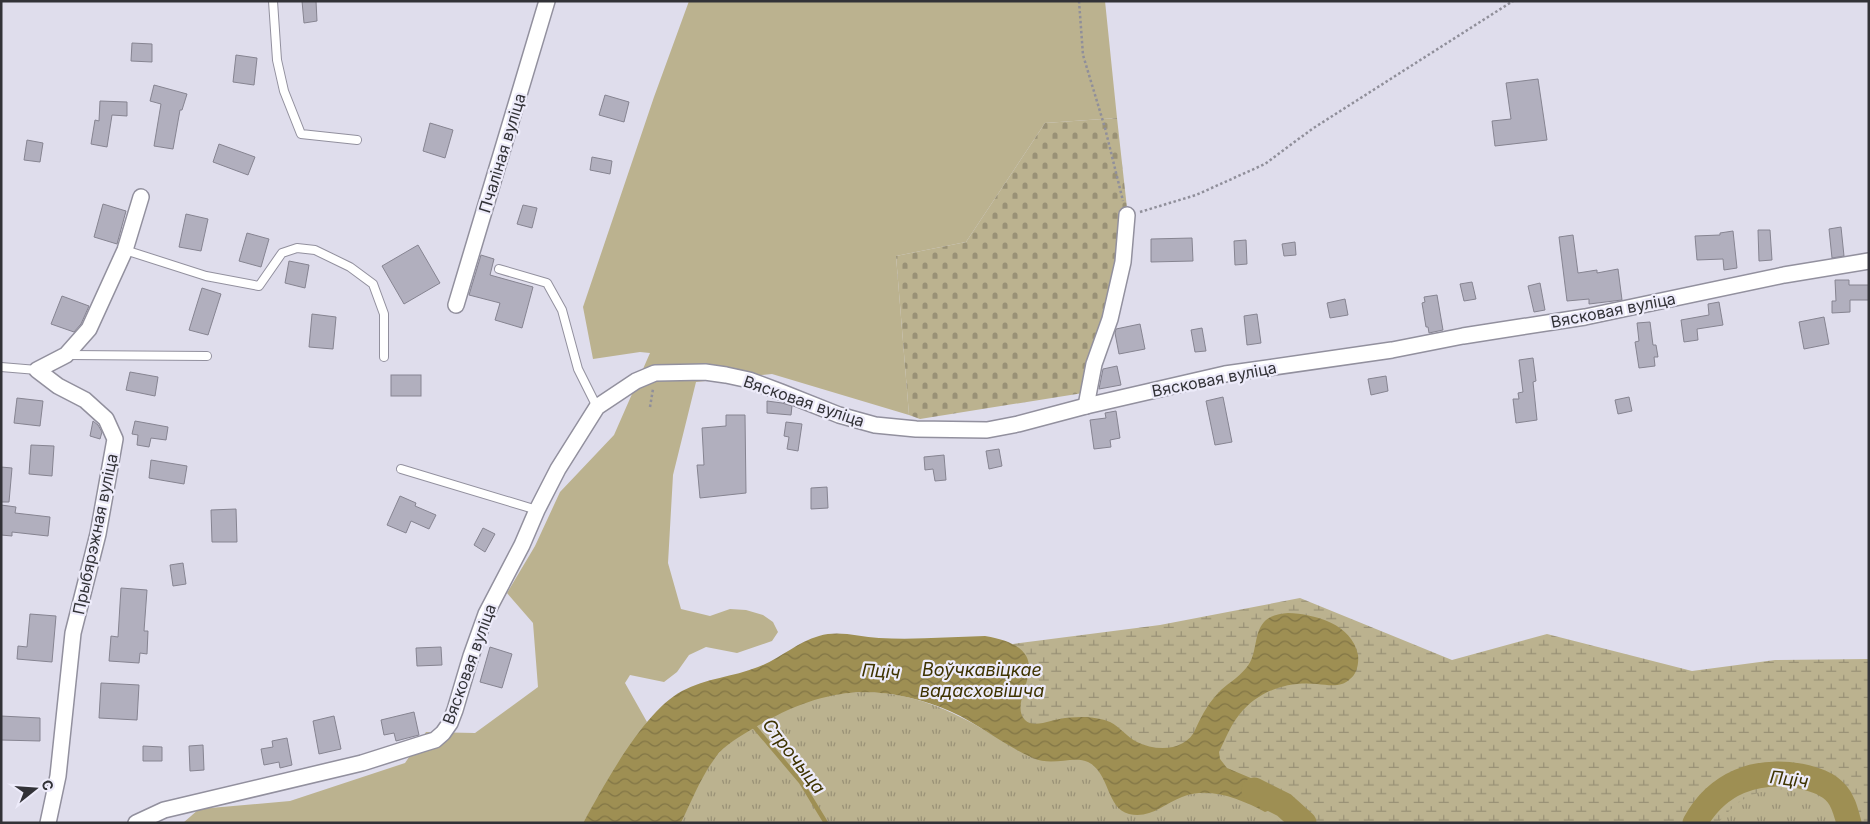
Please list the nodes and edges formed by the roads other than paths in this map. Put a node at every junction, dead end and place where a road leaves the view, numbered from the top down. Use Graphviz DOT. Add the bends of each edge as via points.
graph roads {
  1 [pos="273,1"];
  2 [pos="547,1"];
  3 [pos="357,140"];
  4 [pos="141,197"];
  5 [pos="1128,215"];
  6 [pos="125,250"];
  7 [pos="1869,261"];
  8 [pos="500,269"];
  9 [pos="456,305"];
  10 [pos="66,355"];
  11 [pos="207,356"];
  12 [pos="384,357"];
  13 [pos="1,367"];
  14 [pos="37,370"];
  15 [pos="1086,406"];
  16 [pos="596,408"];
  17 [pos="401,469"];
  18 [pos="537,510"];
  19 [pos="48,823"];
  20 [pos="136,823"];
  1 -- 3 [label="lane" via="280,76 301,134"];
  2 -- 9 [label="street, Пчаліная вуліца"];
  4 -- 6 [label="street"];
  5 -- 15 [label="street" via="1124,262 1110,319 1094,364"];
  6 -- 10 [label="street" via="89,328"];
  6 -- 12 [label="lane" via="206,276 259,286 282,253 297,248 314,250 350,266 373,284 384,314"];
  7 -- 15 [label="street, Вясковая вуліца" via="1784,274 1585,317 1225,374"];
  8 -- 16 [label="lane" via="547,283 562,310 578,369"];
  10 -- 11 [label="lane"];
  10 -- 14 [label="street"];
  13 -- 14 [label="lane"];
  14 -- 19 [label="street, Прыбярэжная вуліца" via="85,400 106,419 115,439 98,534 73,633 67,708"];
  15 -- 16 [label="street, Вясковая вуліца" via="987,430 916,429 857,421 749,380 705,372 656,372"];
  16 -- 18 [label="street, Вясковая вуліца"];
  17 -- 18 [label="lane"];
  18 -- 20 [label="street, Вясковая вуліца" via="486,614 455,710 443,734 434,740 362,763 164,810"];
}
